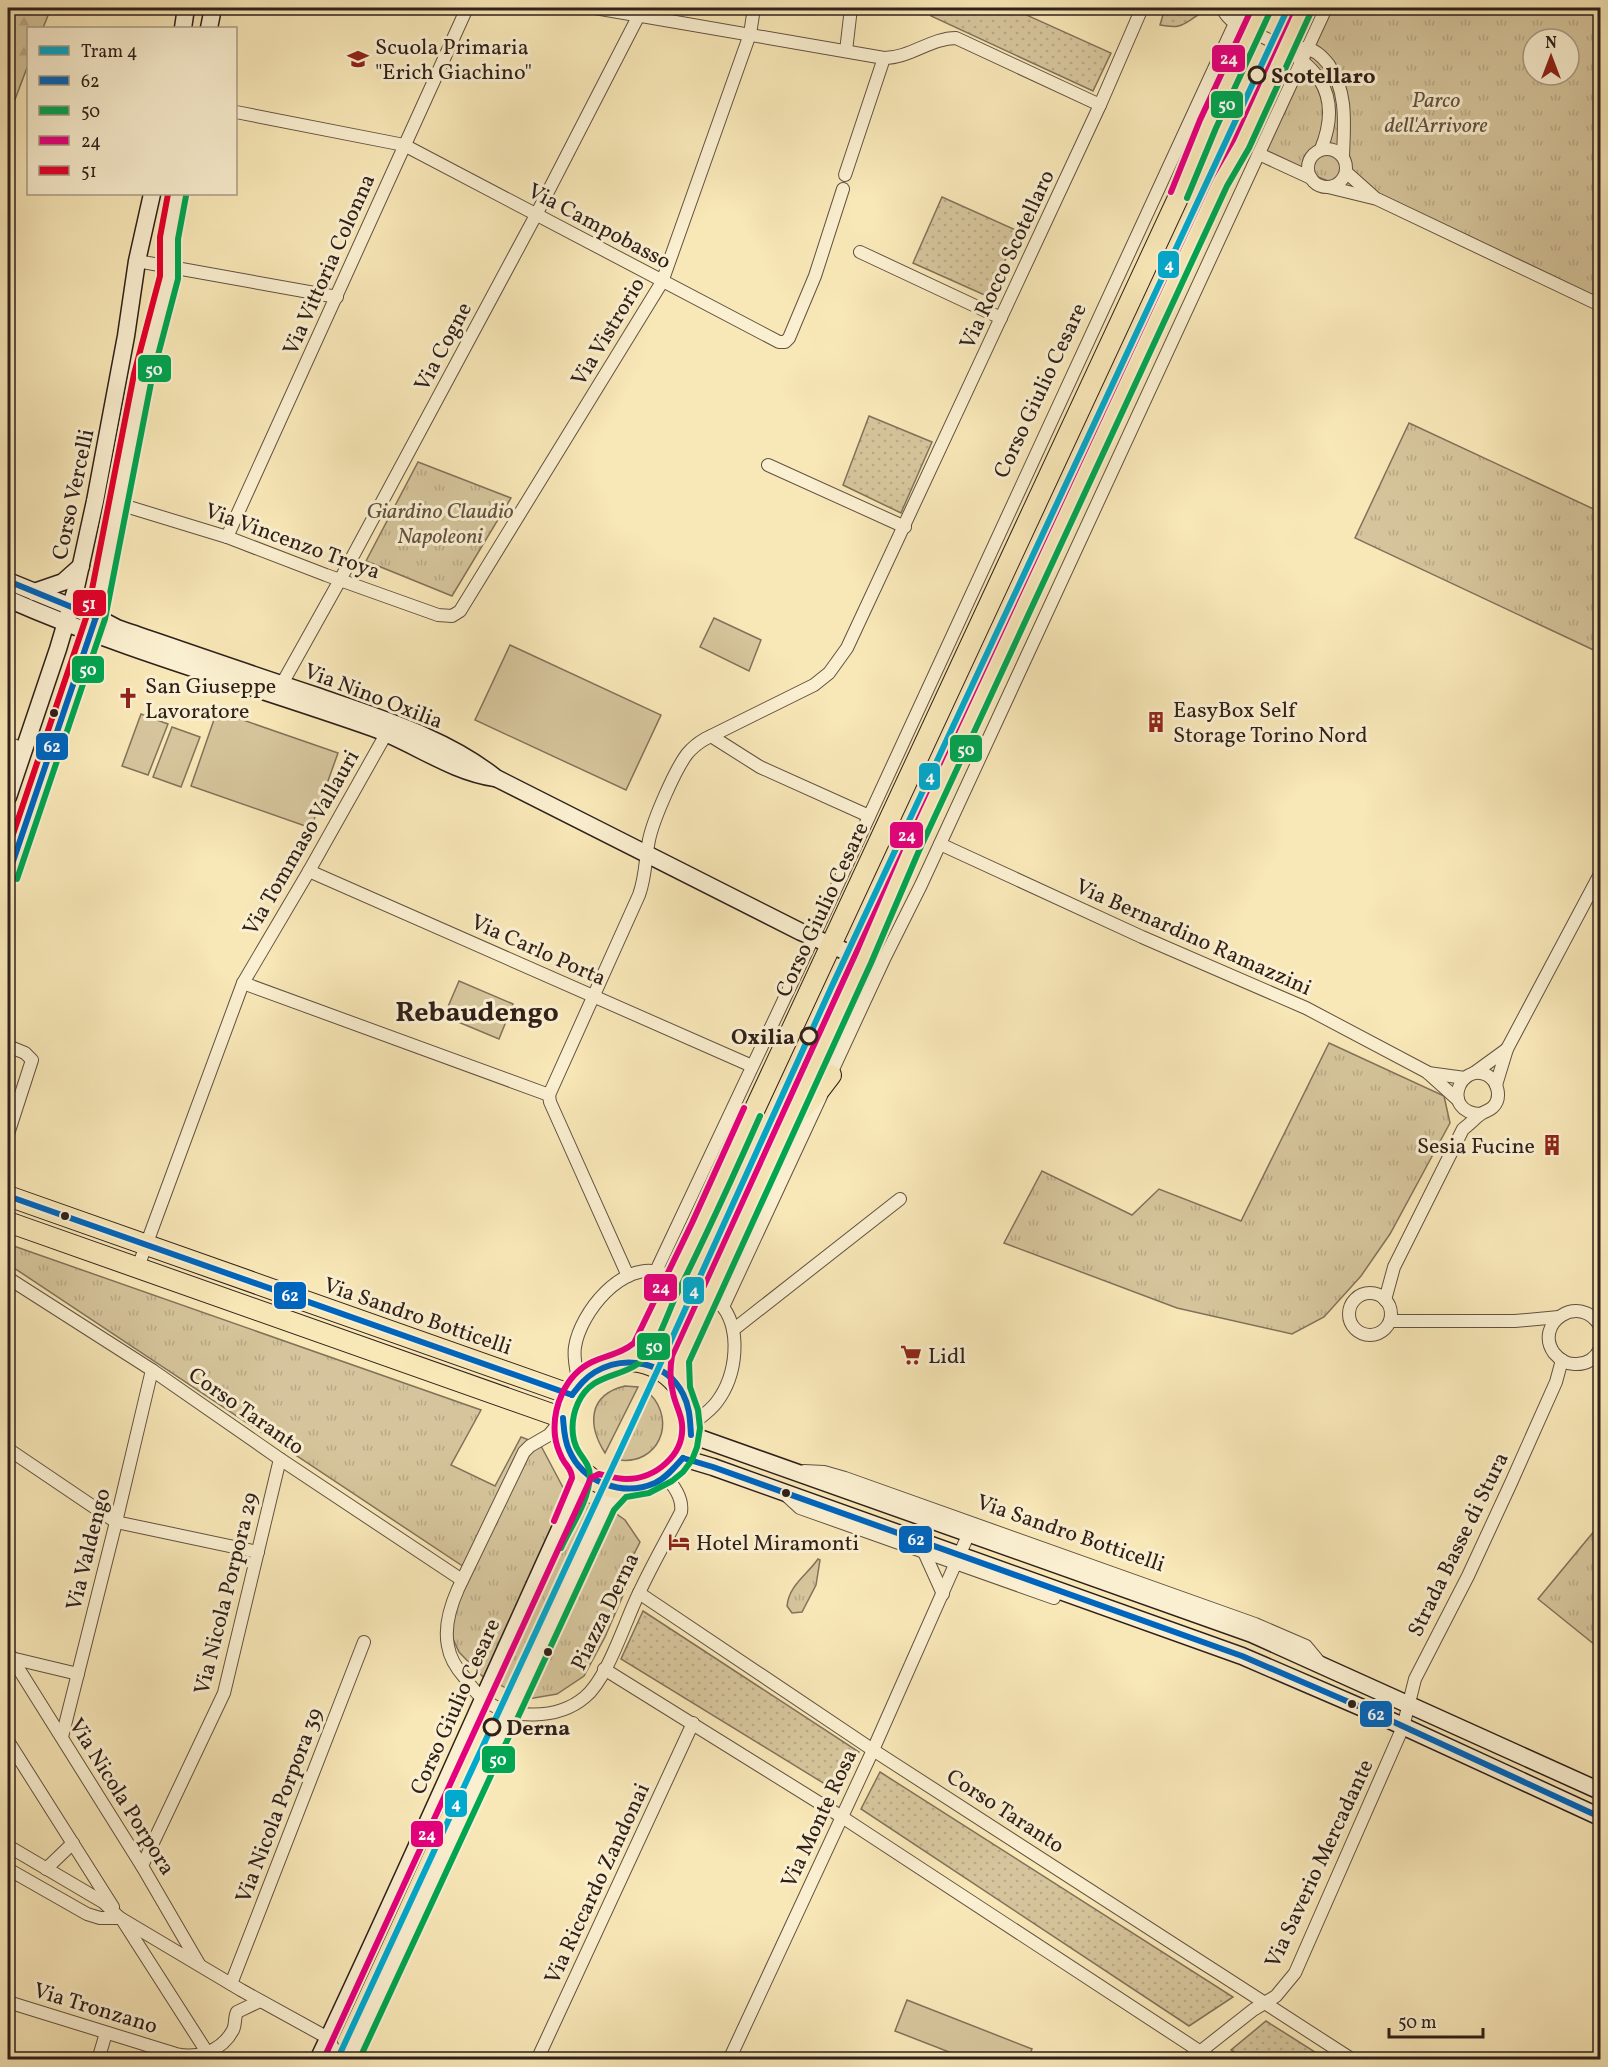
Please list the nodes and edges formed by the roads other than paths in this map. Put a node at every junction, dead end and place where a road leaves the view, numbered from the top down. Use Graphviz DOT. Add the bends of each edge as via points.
graph roads {
  1 [pos="186,8"];
  2 [pos="213,8"];
  3 [pos="467,8"];
  4 [pos="596,8"];
  5 [pos="754,8"];
  6 [pos="851,8"];
  7 [pos="1142,8"];
  8 [pos="1222,8"];
  9 [pos="1242,8"];
  10 [pos="1262,8"];
  11 [pos="1303,8"];
  12 [pos="1326,8"];
  13 [pos="639,15"];
  14 [pos="183,27"];
  15 [pos="209,27"];
  16 [pos="1243,27"];
  17 [pos="750,34"];
  18 [pos="1286,48"];
  19 [pos="1308,48"];
  20 [pos="846,51"];
  21 [pos="884,58"];
  22 [pos="1302,61"];
  23 [pos="1100,105"];
  24 [pos="237,112"];
  25 [pos="404,145"];
  26 [pos="1321,149"];
  27 [pos="1258,154"];
  28 [pos="1343,157"];
  29 [pos="1346,172"];
  30 [pos="845,175"];
  31 [pos="1311,178"];
  32 [pos="1328,187"];
  33 [pos="843,189"];
  34 [pos="152,195"];
  35 [pos="177,195"];
  36 [pos="1377,199"];
  37 [pos="536,215"];
  38 [pos="860,252"];
  39 [pos="137,261"];
  40 [pos="170,266"];
  41 [pos="662,282"];
  42 [pos="337,297"];
  43 [pos="1600,305"];
  44 [pos="1001,318"];
  45 [pos="768,465"];
  46 [pos="119,504"];
  47 [pos="905,527"];
  48 [pos="227,537"];
  49 [pos="81,566"];
  50 [pos="340,580"];
  51 [pos="8,581"];
  52 [pos="34,592"];
  53 [pos="8,599"];
  54 [pos="71,607"];
  55 [pos="452,616"];
  56 [pos="96,617"];
  57 [pos="66,624"];
  58 [pos="91,633"];
  59 [pos="279,690"];
  60 [pos="390,728"];
  61 [pos="711,736"];
  62 [pos="8,743"];
  63 [pos="24,749"];
  64 [pos="916,762"];
  65 [pos="880,792"];
  66 [pos="8,797"];
  67 [pos="868,816"];
  68 [pos="940,844"];
  69 [pos="647,854"];
  70 [pos="309,871"];
  71 [pos="1600,874"];
  72 [pos="8,876"];
  73 [pos="821,942"];
  74 [pos="863,959"];
  75 [pos="881,967"];
  76 [pos="243,983"];
  77 [pos="593,995"];
  78 [pos="8,1046"];
  79 [pos="1507,1049"];
  80 [pos="752,1066"];
  81 [pos="1427,1072"];
  82 [pos="831,1075"];
  83 [pos="1470,1076"];
  84 [pos="1496,1085"];
  85 [pos="549,1095"];
  86 [pos="1460,1103"];
  87 [pos="1480,1114"];
  88 [pos="789,1122"];
  89 [pos="1463,1129"];
  90 [pos="8,1134"];
  91 [pos="8,1196"];
  92 [pos="900,1199"];
  93 [pos="8,1221"];
  94 [pos="755,1239"];
  95 [pos="146,1245"];
  96 [pos="725,1262"];
  97 [pos="138,1268"];
  98 [pos="1394,1268"];
  99 [pos="656,1271"];
  100 [pos="628,1276"];
  101 [pos="8,1278"];
  102 [pos="675,1278"];
  103 [pos="1371,1293"];
  104 [pos="1385,1300"];
  105 [pos="717,1301"];
  106 [pos="1558,1317"];
  107 [pos="1390,1321"];
  108 [pos="1521,1321"];
  109 [pos="1600,1326"];
  110 [pos="733,1330"];
  111 [pos="1549,1336"];
  112 [pos="1600,1350"];
  113 [pos="1562,1360"];
  114 [pos="623,1362"];
  115 [pos="1577,1365"];
  116 [pos="152,1370"];
  117 [pos="1556,1382"];
  118 [pos="576,1389"];
  119 [pos="682,1392"];
  120 [pos="563,1418"];
  121 [pos="691,1430"];
  122 [pos="8,1449"];
  123 [pos="682,1458"];
  124 [pos="280,1459"];
  125 [pos="580,1468"];
  126 [pos="664,1477"];
  127 [pos="622,1488"];
  128 [pos="783,1492"];
  129 [pos="116,1522"];
  130 [pos="971,1528"];
  131 [pos="258,1552"];
  132 [pos="924,1552"];
  133 [pos="958,1560"];
  134 [pos="462,1580"];
  135 [pos="639,1593"];
  136 [pos="943,1594"];
  137 [pos="364,1642"];
  138 [pos="9,1655"];
  139 [pos="604,1670"];
  140 [pos="78,1674"];
  141 [pos="482,1698"];
  142 [pos="1408,1704"];
  143 [pos="509,1712"];
  144 [pos="693,1723"];
  145 [pos="1403,1727"];
  146 [pos="62,1737"];
  147 [pos="8,1741"];
  148 [pos="873,1750"];
  149 [pos="1600,1791"];
  150 [pos="842,1817"];
  151 [pos="1600,1817"];
  152 [pos="73,1843"];
  153 [pos="8,1846"];
  154 [pos="142,1866"];
  155 [pos="8,1869"];
  156 [pos="46,1869"];
  157 [pos="120,1918"];
  158 [pos="200,1965"];
  159 [pos="231,1984"];
  160 [pos="260,2001"];
  161 [pos="8,2002"];
  162 [pos="1265,2003"];
  163 [pos="106,2033"];
  164 [pos="328,2038"];
  165 [pos="1202,2055"];
  166 [pos="210,2056"];
  167 [pos="350,2059"];
  168 [pos="98,2060"];
  169 [pos="318,2060"];
  170 [pos="537,2060"];
  171 [pos="729,2060"];
  172 [pos="1186,2060"];
  173 [pos="1213,2060"];
  174 [pos="1353,2060"];
  1 -- 14 [label="main road"];
  2 -- 15 [label="main road"];
  3 -- 25 [label="street, Via Vittoria Colonna"];
  4 -- 13 [label="street"];
  5 -- 17 [label="street, Via Vistrorio"];
  6 -- 20 [label="street"];
  7 -- 23 [label="street, Via Rocco Scotellaro"];
  8 -- 16 [label="street" via="1229,19"];
  9 -- 16 [label="street, Corso Giulio Cesare"];
  10 -- 16 [label="main road, Corso Giulio Cesare"];
  11 -- 18 [label="main road"];
  12 -- 19 [label="street"];
  13 -- 17 [label="street"];
  13 -- 37 [label="street, Via Cogne"];
  16 -- 18 [label="street"];
  16 -- 64 [label="main road, Corso Giulio Cesare" via="1191,170"];
  16 -- 65 [label="street, Corso Giulio Cesare"];
  17 -- 20 [label="street"];
  17 -- 41 [label="street, Via Vistrorio"];
  18 -- 19 [label="street"];
  18 -- 22 [label="street"];
  18 -- 74 [label="main road" via="1214,192 910,849"];
  19 -- 22 [label="street"];
  19 -- 28 [label="street" via="1326,60 1341,88"];
  20 -- 21 [label="street"];
  21 -- 23 [label="street" via="897,58 956,38"];
  21 -- 30 [label="street"];
  22 -- 26 [label="street" via="1317,73 1326,92 1328,133"];
  22 -- 27 [label="street"];
  23 -- 44 [label="street, Via Rocco Scotellaro"];
  24 -- 25 [label="street, Via Campobasso"];
  25 -- 37 [label="street, Via Campobasso"];
  25 -- 42 [label="street, Via Vittoria Colonna"];
  26 -- 28 [label="street" via="1331,149"];
  26 -- 31 [label="street" via="1310,159"];
  27 -- 31 [label="street"];
  27 -- 68 [label="street"];
  28 -- 29 [label="street"];
  29 -- 32 [label="street"];
  29 -- 36 [label="street"];
  31 -- 32 [label="street"];
  32 -- 36 [label="street"];
  33 -- 41 [label="street, Via Campobasso" via="815,276 785,342 773,341"];
  34 -- 39 [label="main road, Corso Vercelli"];
  35 -- 40 [label="main road, Corso Vercelli" via="169,238"];
  36 -- 43 [label="street"];
  37 -- 41 [label="street, Via Campobasso"];
  37 -- 50 [label="street, Via Cogne"];
  38 -- 44 [label="street"];
  39 -- 40 [label="street"];
  39 -- 49 [label="main road, Corso Vercelli"];
  40 -- 42 [label="street"];
  40 -- 46 [label="main road, Corso Vercelli" via="143,376"];
  41 -- 55 [label="street, Via Vistrorio" via="464,606"];
  42 -- 48 [label="street, Via Vittoria Colonna"];
  44 -- 47 [label="street, Via Rocco Scotellaro"];
  45 -- 47 [label="street"];
  46 -- 48 [label="street, Via Vincenzo Troya"];
  46 -- 56 [label="main road, Corso Vercelli"];
  47 -- 61 [label="street, Via Rocco Scotellaro" via="850,643 829,673 802,692"];
  48 -- 50 [label="street, Via Vincenzo Troya"];
  49 -- 52 [label="main road" via="63,582"];
  49 -- 54 [label="main road, Corso Vercelli"];
  50 -- 55 [label="street, Via Vincenzo Troya" via="438,615"];
  50 -- 59 [label="street, Via Cogne"];
  51 -- 52 [label="main road, Via Nino Oxilia"];
  52 -- 54 [label="main road, Via Nino Oxilia"];
  53 -- 57 [label="main road, Via Nino Oxilia"];
  54 -- 56 [label="main road, Via Nino Oxilia"];
  54 -- 57 [label="main road, Corso Vercelli"];
  56 -- 58 [label="main road, Corso Vercelli"];
  56 -- 59 [label="main road, Via Nino Oxilia"];
  57 -- 58 [label="main road, Via Nino Oxilia"];
  57 -- 63 [label="main road, Corso Vercelli"];
  58 -- 59 [label="main road, Via Nino Oxilia"];
  58 -- 72 [label="main road, Corso Vercelli"];
  59 -- 60 [label="main road, Via Nino Oxilia"];
  60 -- 69 [label="main road, Via Nino Oxilia" via="430,739 496,778"];
  60 -- 70 [label="street, Via Tommaso Vallauri"];
  61 -- 67 [label="street" via="760,767"];
  61 -- 69 [label="street, Via Rocco Scotellaro" via="692,749 681,765 653,825"];
  62 -- 63 [label="street"];
  63 -- 66 [label="main road, Corso Vercelli"];
  64 -- 65 [label="street, Corso Giulio Cesare"];
  64 -- 73 [label="main road, Corso Giulio Cesare"];
  65 -- 67 [label="street, Corso Giulio Cesare"];
  67 -- 73 [label="street, Corso Giulio Cesare"];
  68 -- 75 [label="street"];
  68 -- 81 [label="street, Via Bernardino Ramazzini" via="1142,938 1306,1008"];
  69 -- 73 [label="main road, Via Nino Oxilia"];
  69 -- 77 [label="street, Via Rocco Scotellaro" via="639,895"];
  70 -- 76 [label="street, Via Tommaso Vallauri"];
  70 -- 77 [label="street, Via Carlo Porta"];
  71 -- 79 [label="street"];
  73 -- 74 [label="main road, Via Nino Oxilia"];
  73 -- 80 [label="street, Corso Giulio Cesare"];
  73 -- 102 [label="main road, Corso Giulio Cesare"];
  74 -- 75 [label="street, Via Nino Oxilia"];
  74 -- 88 [label="main road"];
  75 -- 82 [label="street"];
  76 -- 85 [label="street"];
  76 -- 95 [label="street"];
  77 -- 80 [label="street, Via Carlo Porta"];
  77 -- 85 [label="street, Via Rocco Scotellaro"];
  78 -- 90 [label="street" via="32,1060"];
  79 -- 83 [label="street"];
  79 -- 84 [label="street"];
  80 -- 99 [label="street, Corso Giulio Cesare"];
  81 -- 83 [label="street, Via Bernardino Ramazzini"];
  81 -- 86 [label="street, Via Bernardino Ramazzini"];
  82 -- 88 [label="main road"];
  82 -- 94 [label="street"];
  83 -- 84 [label="street" via="1487,1076"];
  83 -- 86 [label="street" via="1459,1086"];
  84 -- 87 [label="street" via="1496,1103"];
  85 -- 100 [label="street"];
  86 -- 87 [label="street" via="1467,1111"];
  86 -- 89 [label="street"];
  87 -- 89 [label="street"];
  88 -- 96 [label="main road"];
  89 -- 98 [label="street"];
  91 -- 95 [label="main road, Via Sandro Botticelli"];
  92 -- 110 [label="street"];
  93 -- 97 [label="main road"];
  94 -- 96 [label="street"];
  94 -- 105 [label="street"];
  95 -- 97 [label="street"];
  95 -- 118 [label="main road, Via Sandro Botticelli"];
  96 -- 105 [label="main road"];
  97 -- 120 [label="main road"];
  98 -- 103 [label="street"];
  98 -- 104 [label="street"];
  99 -- 100 [label="street"];
  99 -- 102 [label="street"];
  100 -- 118 [label="street" via="603,1294 582,1326 574,1353"];
  101 -- 116 [label="street, Corso Taranto"];
  102 -- 114 [label="main road, Corso Giulio Cesare" via="641,1348"];
  103 -- 104 [label="street"];
  103 -- 107 [label="street" via="1359,1297 1351,1306 1350,1318 1355,1328 1364,1334 1376,1334"];
  104 -- 107 [label="street" via="1391,1310"];
  105 -- 110 [label="street"];
  105 -- 119 [label="main road" via="680,1360"];
  106 -- 108 [label="street"];
  106 -- 109 [label="street" via="1582,1311"];
  106 -- 111 [label="street"];
  107 -- 108 [label="street"];
  108 -- 111 [label="street"];
  110 -- 121 [label="street" via="735,1352 723,1392"];
  111 -- 113 [label="street" via="1552,1350"];
  112 -- 115 [label="street, Strada Basse di Stura" via="1594,1358"];
  113 -- 115 [label="street"];
  113 -- 117 [label="street, Strada Basse di Stura"];
  114 -- 118 [label="main road" via="596,1370"];
  114 -- 119 [label="main road" via="654,1367 672,1379"];
  115 -- 117 [label="street, Strada Basse di Stura"];
  116 -- 124 [label="street, Corso Taranto"];
  116 -- 129 [label="street, Via Valdengo"];
  117 -- 142 [label="street, Strada Basse di Stura" via="1468,1576 1415,1678"];
  118 -- 120 [label="main road, Piazza Derna"];
  119 -- 121 [label="main road"];
  120 -- 125 [label="main road" via="567,1447"];
  120 -- 134 [label="street, Piazza Derna" via="549,1435 524,1452"];
  121 -- 123 [label="main road"];
  121 -- 130 [label="main road, Via Sandro Botticelli" via="794,1471"];
  122 -- 129 [label="street"];
  123 -- 126 [label="main road"];
  123 -- 128 [label="main road"];
  124 -- 131 [label="street, Via Nicola Porpora 29"];
  124 -- 134 [label="street, Corso Taranto"];
  125 -- 127 [label="main road" via="609,1487"];
  125 -- 141 [label="main road, Corso Giulio Cesare" via="581,1480 575,1496"];
  126 -- 127 [label="main road" via="647,1486"];
  126 -- 135 [label="street, Piazza Derna" via="678,1496 681,1512"];
  127 -- 143 [label="main road" via="606,1505"];
  128 -- 132 [label="street" via="800,1508"];
  128 -- 133 [label="main road"];
  129 -- 131 [label="street"];
  129 -- 140 [label="street, Via Valdengo"];
  130 -- 133 [label="street, Via Monte Rosa"];
  130 -- 142 [label="main road, Via Sandro Botticelli" via="1252,1634"];
  131 -- 154 [label="street, Via Nicola Porpora 29" via="224,1693"];
  132 -- 133 [label="street"];
  132 -- 136 [label="street"];
  133 -- 136 [label="street, Via Monte Rosa"];
  133 -- 145 [label="main road" via="1242,1656"];
  134 -- 141 [label="street, Piazza Derna" via="448,1619 447,1644 456,1667"];
  135 -- 139 [label="street, Piazza Derna"];
  135 -- 148 [label="street, Corso Taranto"];
  136 -- 148 [label="street, Via Monte Rosa"];
  137 -- 159 [label="street, Via Nicola Porpora 39"];
  138 -- 140 [label="street"];
  138 -- 146 [label="street, Via Nicola Porpora"];
  139 -- 143 [label="street, Piazza Derna" via="587,1696 570,1707 538,1714"];
  139 -- 144 [label="street"];
  140 -- 146 [label="street, Via Valdengo"];
  141 -- 143 [label="street, Piazza Derna"];
  141 -- 164 [label="main road, Corso Giulio Cesare" via="427,1827"];
  142 -- 145 [label="street, Strada Basse di Stura"];
  142 -- 149 [label="main road, Via Sandro Botticelli"];
  143 -- 167 [label="main road"];
  144 -- 150 [label="street"];
  144 -- 170 [label="street, Via Riccardo Zandonai"];
  145 -- 151 [label="main road"];
  145 -- 162 [label="street, Via Saverio Mercadante" via="1295,1973"];
  146 -- 154 [label="street, Via Nicola Porpora"];
  147 -- 152 [label="street, Via Nicola Porpora"];
  148 -- 150 [label="street, Via Monte Rosa"];
  148 -- 162 [label="street, Corso Taranto"];
  150 -- 165 [label="street"];
  150 -- 171 [label="street, Via Monte Rosa"];
  152 -- 156 [label="street"];
  152 -- 157 [label="street, Via Nicola Porpora"];
  153 -- 156 [label="street"];
  154 -- 158 [label="street, Via Nicola Porpora"];
  155 -- 157 [label="street" via="87,1914"];
  156 -- 157 [label="street"];
  157 -- 158 [label="street, Via Nicola Porpora"];
  157 -- 166 [label="street, Via Nicola Porpora"];
  158 -- 159 [label="street, Via Nicola Porpora"];
  159 -- 160 [label="street, Via Nicola Porpora"];
  160 -- 164 [label="street, Via Nicola Porpora"];
  160 -- 166 [label="street" via="237,2012 232,2031"];
  161 -- 163 [label="street, Via Tronzano"];
  162 -- 165 [label="street, Via Saverio Mercadante"];
  162 -- 174 [label="street, Corso Taranto"];
  163 -- 166 [label="street, Via Tronzano" via="182,2055"];
  163 -- 168 [label="street"];
  164 -- 167 [label="street, Via Nicola Porpora" via="333,2048"];
  164 -- 169 [label="main road, Corso Giulio Cesare"];
  165 -- 172 [label="street, Via Saverio Mercadante"];
  165 -- 173 [label="street"];
}
